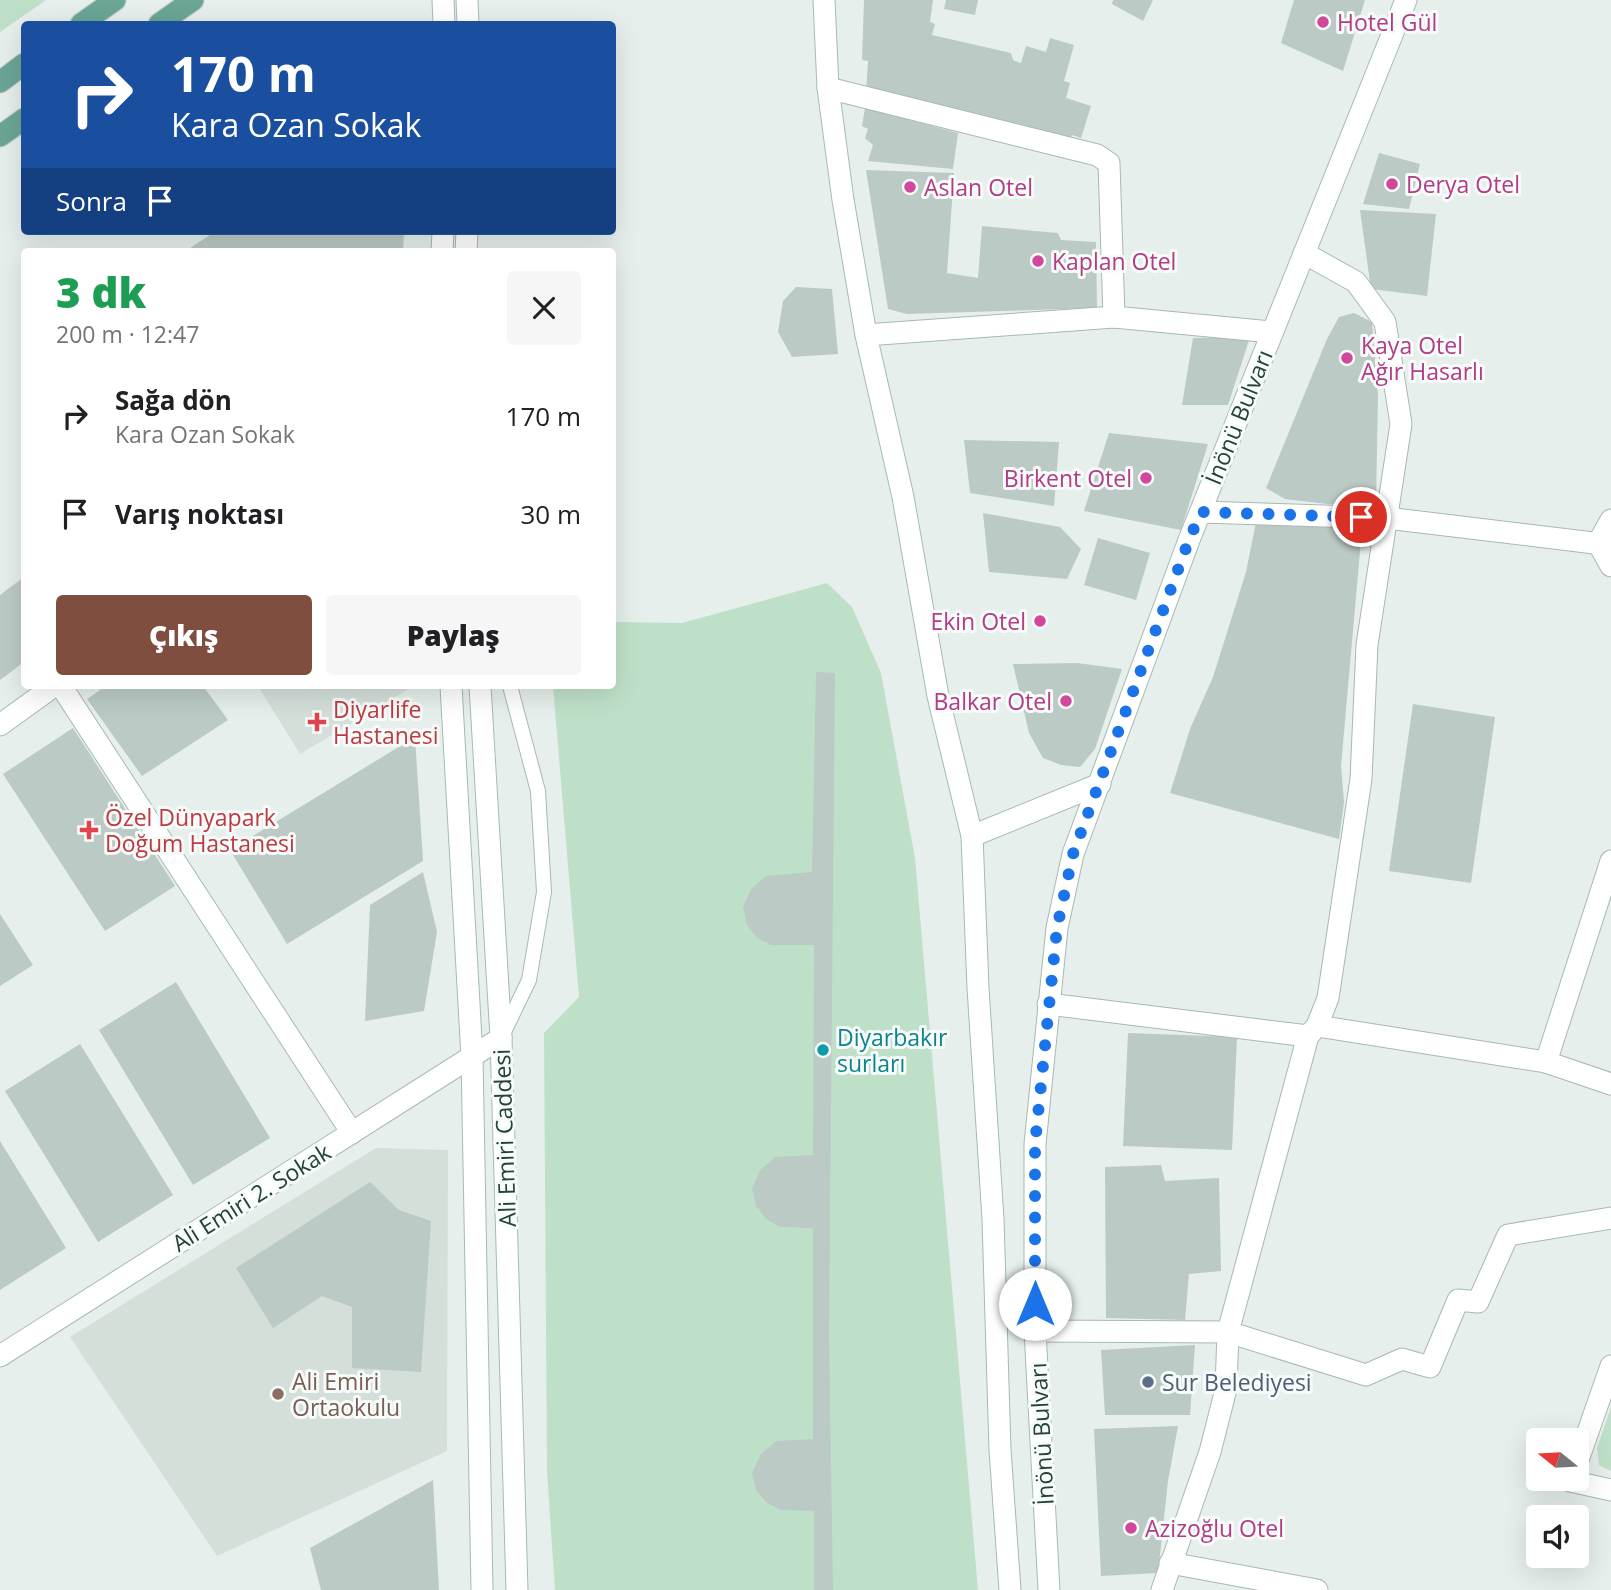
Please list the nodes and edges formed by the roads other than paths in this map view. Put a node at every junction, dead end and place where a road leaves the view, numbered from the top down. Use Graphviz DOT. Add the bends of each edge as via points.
graph roads {
  1 [pos="115,0"];
  2 [pos="193,0"];
  3 [pos="443,0"];
  4 [pos="467,0"];
  5 [pos="824,0"];
  6 [pos="1406,0"];
  7 [pos="85,21"];
  8 [pos="163,21"];
  9 [pos="444,21"];
  10 [pos="468,21"];
  11 [pos="21,67"];
  12 [pos="0,82"];
  13 [pos="828,88"];
  14 [pos="21,121"];
  15 [pos="0,136"];
  16 [pos="1304,253"];
  17 [pos="1114,317"];
  18 [pos="1272,332"];
  19 [pos="866,335"];
  20 [pos="1201,512"];
  21 [pos="1387,518"];
  22 [pos="1611,520"];
  23 [pos="1605,544"];
  24 [pos="1611,566"];
  25 [pos="50,689"];
  26 [pos="63,689"];
  27 [pos="451,689"];
  28 [pos="480,689"];
  29 [pos="511,689"];
  30 [pos="0,725"];
  31 [pos="1100,784"];
  32 [pos="972,836"];
  33 [pos="1611,861"];
  34 [pos="1048,1004"];
  35 [pos="1312,1031"];
  36 [pos="501,1038"];
  37 [pos="472,1057"];
  38 [pos="1546,1062"];
  39 [pos="1611,1084"];
  40 [pos="352,1133"];
  41 [pos="1611,1218"];
  42 [pos="1035,1331"];
  43 [pos="1228,1332"];
  44 [pos="0,1356"];
  45 [pos="1611,1366"];
  46 [pos="1589,1429"];
  47 [pos="1589,1485"];
  48 [pos="1611,1490"];
  49 [pos="1170,1563"];
  50 [pos="482,1590"];
  51 [pos="517,1590"];
  52 [pos="1010,1590"];
  53 [pos="1049,1590"];
  54 [pos="1162,1590"];
  55 [pos="1317,1590"];
  1 -- 7 [label="main road"];
  2 -- 8 [label="main road"];
  3 -- 9 [label="street"];
  4 -- 10 [label="street"];
  5 -- 13 [label="street"];
  6 -- 16 [label="street, İnönü Bulvarı"];
  11 -- 12 [label="main road"];
  13 -- 17 [label="street" via="1097,155 1109,163"];
  13 -- 19 [label="street"];
  14 -- 15 [label="main road"];
  16 -- 18 [label="street, İnönü Bulvarı"];
  16 -- 21 [label="street" via="1356,282 1385,322 1401,424"];
  17 -- 18 [label="street"];
  17 -- 19 [label="street"];
  18 -- 20 [label="street, İnönü Bulvarı"];
  19 -- 32 [label="street" via="903,498 938,696"];
  20 -- 21 [label="street"];
  20 -- 31 [label="street, İnönü Bulvarı"];
  21 -- 23 [label="street"];
  21 -- 35 [label="street" via="1367,645 1361,779 1328,998"];
  22 -- 23 [label="street"];
  23 -- 24 [label="street"];
  25 -- 30 [label="street"];
  26 -- 40 [label="street"];
  27 -- 37 [label="street"];
  28 -- 36 [label="street, Ali Emiri Caddesi"];
  29 -- 36 [label="lane" via="538,791 544,892 529,980"];
  31 -- 32 [label="street"];
  31 -- 34 [label="street, İnönü Bulvarı" via="1073,854 1057,928"];
  32 -- 52 [label="street"];
  33 -- 38 [label="street"];
  34 -- 35 [label="street"];
  34 -- 42 [label="street, İnönü Bulvarı" via="1035,1144"];
  35 -- 38 [label="street"];
  35 -- 43 [label="street"];
  36 -- 37 [label="street, Ali Emiri 2. Sokak"];
  36 -- 51 [label="street, Ali Emiri Caddesi"];
  37 -- 40 [label="street, Ali Emiri 2. Sokak"];
  37 -- 50 [label="street"];
  38 -- 39 [label="street"];
  40 -- 44 [label="street, Ali Emiri 2. Sokak"];
  41 -- 43 [label="street" via="1508,1235 1478,1302 1458,1300 1430,1367 1402,1359 1366,1375"];
  42 -- 43 [label="street"];
  42 -- 53 [label="street, İnönü Bulvarı"];
  43 -- 49 [label="street" via="1226,1389 1210,1451"];
  45 -- 46 [label="street"];
  47 -- 48 [label="street"];
  49 -- 54 [label="street"];
  49 -- 55 [label="street"];
}
